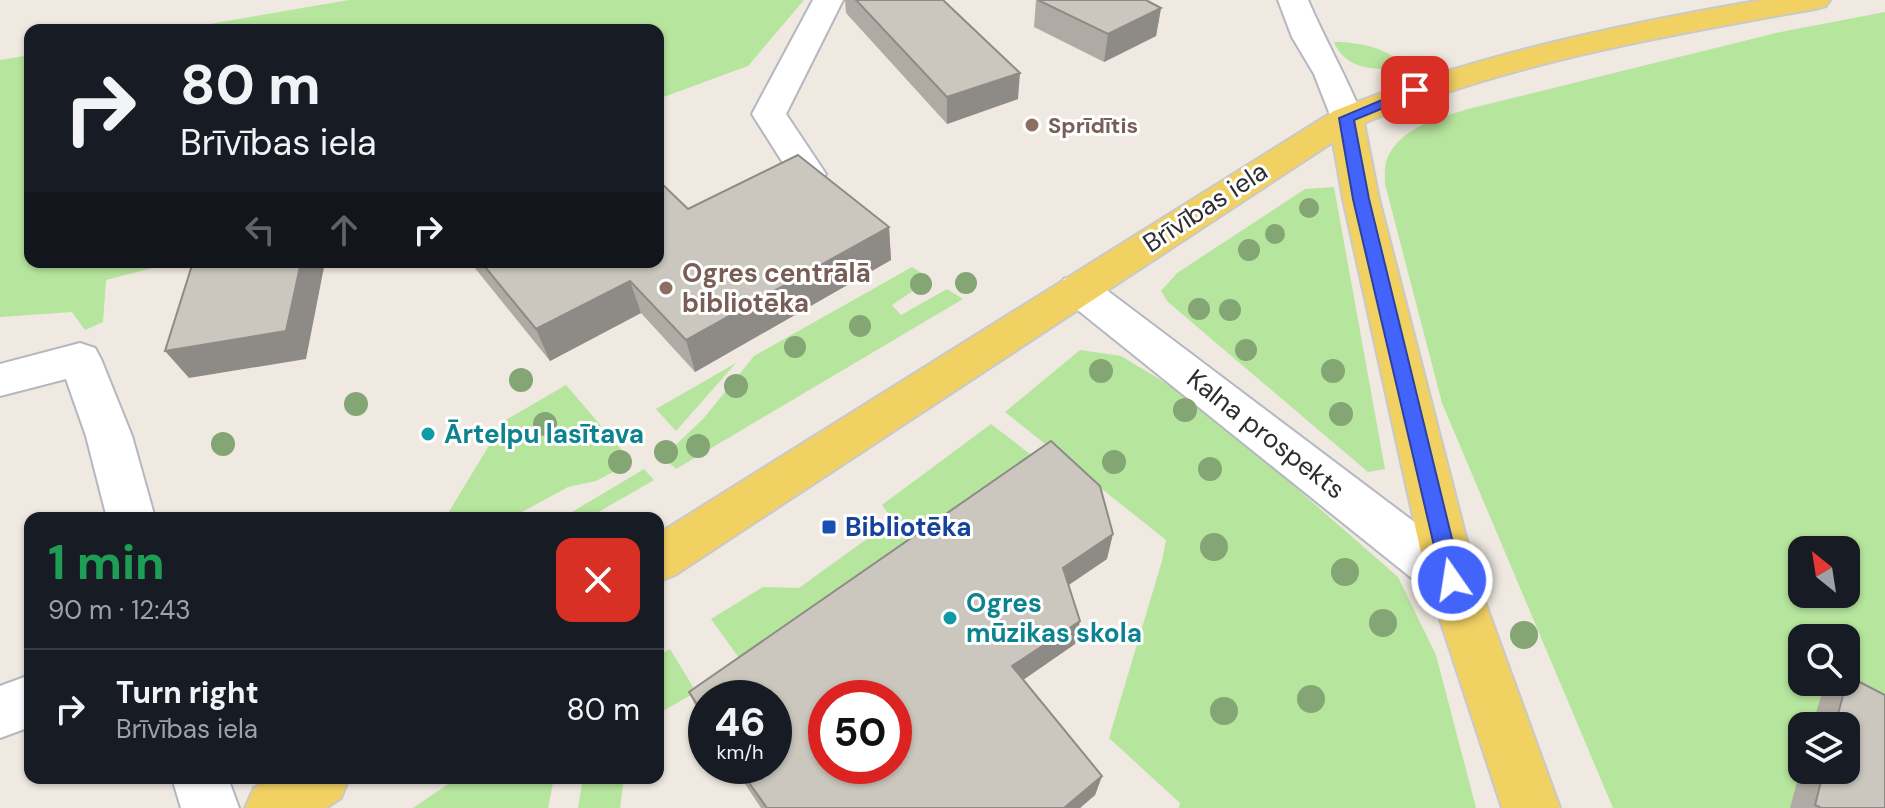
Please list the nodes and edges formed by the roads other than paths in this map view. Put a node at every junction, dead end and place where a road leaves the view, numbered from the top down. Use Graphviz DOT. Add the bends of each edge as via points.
graph roads {
  1 [pos="828,0"];
  2 [pos="1815,0"];
  3 [pos="1303,2"];
  4 [pos="1346,118"];
  5 [pos="808,174"];
  6 [pos="1078,289"];
  7 [pos="0,380"];
  8 [pos="129,512"];
  9 [pos="664,556"];
  10 [pos="1452,580"];
  11 [pos="24,703"];
  12 [pos="0,712"];
  13 [pos="202,784"];
  14 [pos="312,784"];
  15 [pos="210,808"];
  16 [pos="274,808"];
  17 [pos="1531,808"];
  1 -- 5 [label="street" via="769,114"];
  2 -- 4 [label="main road, Brīvības iela" via="1647,29 1438,82"];
  3 -- 4 [label="street" via="1308,37 1330,74"];
  4 -- 6 [label="main road, Brīvības iela"];
  4 -- 10 [label="main road"];
  6 -- 9 [label="main road, Brīvības iela"];
  6 -- 10 [label="street, Kalna prospekts"];
  7 -- 8 [label="street" via="80,359"];
  10 -- 17 [label="main road"];
  11 -- 12 [label="street"];
  13 -- 15 [label="street"];
  14 -- 16 [label="main road"];
}
